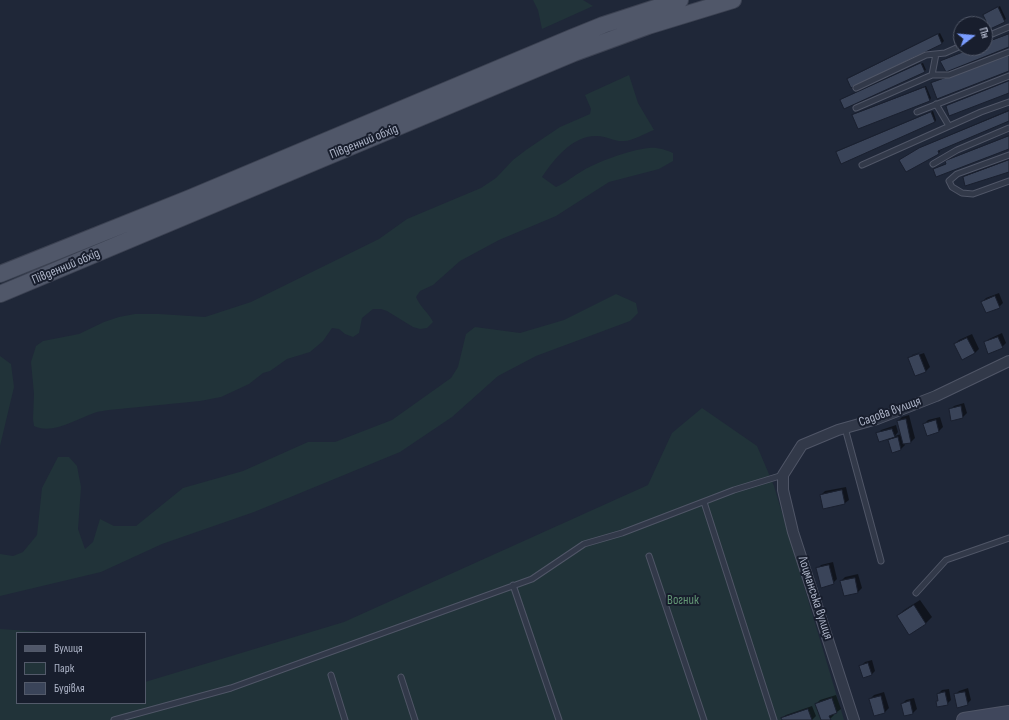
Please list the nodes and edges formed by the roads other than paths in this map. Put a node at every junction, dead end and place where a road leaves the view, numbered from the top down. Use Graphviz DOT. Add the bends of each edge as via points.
graph roads {
  1 [pos="680,0"];
  2 [pos="733,0"];
  3 [pos="1009,28"];
  4 [pos="993,34"];
  5 [pos="953,50"];
  6 [pos="1009,52"];
  7 [pos="936,54"];
  8 [pos="932,75"];
  9 [pos="1009,76"];
  10 [pos="856,88"];
  11 [pos="1009,102"];
  12 [pos="936,104"];
  13 [pos="856,108"];
  14 [pos="917,112"];
  15 [pos="949,126"];
  16 [pos="1009,128"];
  17 [pos="1009,155"];
  18 [pos="933,164"];
  19 [pos="862,165"];
  20 [pos="1009,181"];
  21 [pos="0,274"];
  22 [pos="0,294"];
  23 [pos="1009,361"];
  24 [pos="845,428"];
  25 [pos="783,475"];
  26 [pos="704,502"];
  27 [pos="1009,538"];
  28 [pos="649,556"];
  29 [pos="881,561"];
  30 [pos="514,585"];
  31 [pos="916,593"];
  32 [pos="331,675"];
  33 [pos="401,677"];
  34 [pos="1009,713"];
  35 [pos="114,720"];
  36 [pos="345,720"];
  37 [pos="415,720"];
  38 [pos="559,720"];
  39 [pos="704,720"];
  40 [pos="774,720"];
  41 [pos="854,720"];
  42 [pos="964,720"];
  1 -- 21 [label="main road, Південний обхід" via="603,25 190,198"];
  2 -- 22 [label="main road, Південний обхід" via="642,28 574,53"];
  3 -- 4 [label="lane"];
  5 -- 7 [label="lane"];
  6 -- 8 [label="lane" via="949,75"];
  7 -- 8 [label="lane"];
  7 -- 10 [label="lane" via="926,56"];
  8 -- 13 [label="lane"];
  9 -- 12 [label="lane"];
  11 -- 15 [label="lane"];
  12 -- 14 [label="lane"];
  12 -- 15 [label="lane"];
  15 -- 19 [label="lane"];
  16 -- 18 [label="lane" via="957,150"];
  17 -- 20 [label="lane" via="957,174 949,181 952,188 962,193 973,194"];
  23 -- 24 [label="street, Садова вулиця" via="936,396 877,419"];
  24 -- 25 [label="street, Садова вулиця" via="802,445"];
  24 -- 29 [label="lane"];
  25 -- 26 [label="lane"];
  25 -- 41 [label="street, Лоцманська вулиця" via="783,490 793,532"];
  26 -- 30 [label="lane" via="622,534 584,544 532,579"];
  26 -- 40 [label="lane"];
  27 -- 31 [label="lane" via="946,560"];
  28 -- 39 [label="lane"];
  30 -- 35 [label="lane" via="231,688"];
  30 -- 38 [label="lane"];
  32 -- 36 [label="lane"];
  33 -- 37 [label="lane"];
  34 -- 42 [label="street"];
}
